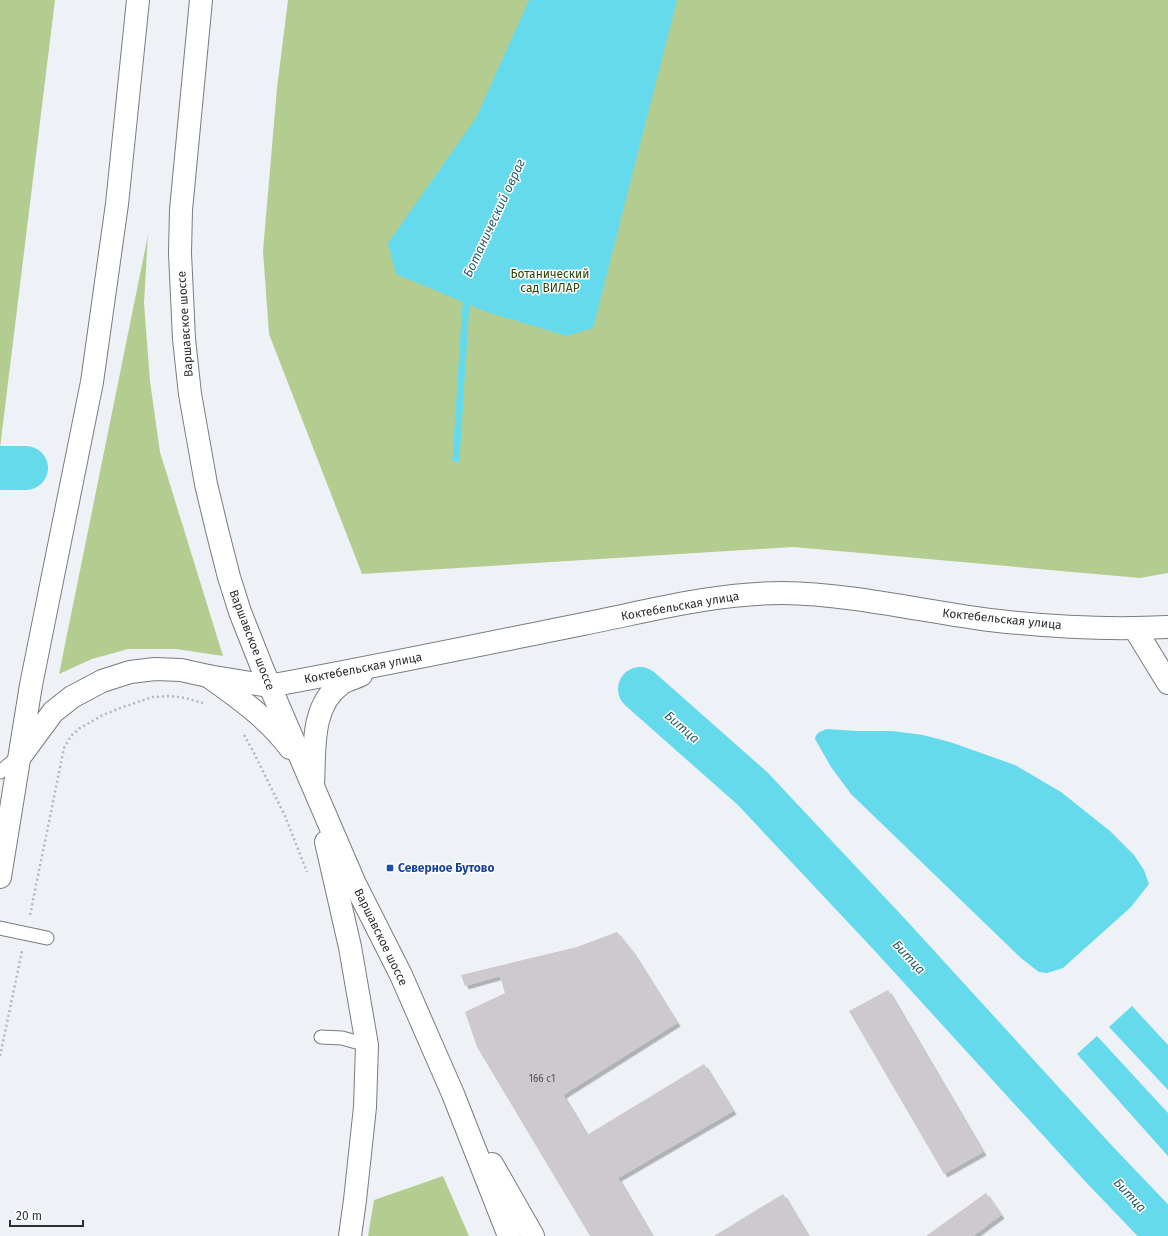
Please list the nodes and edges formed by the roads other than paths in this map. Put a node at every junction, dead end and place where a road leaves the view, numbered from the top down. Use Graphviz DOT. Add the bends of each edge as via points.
graph roads {
  1 [pos="138,0"];
  2 [pos="201,0"];
  3 [pos="1168,627"];
  4 [pos="1135,629"];
  5 [pos="394,662"];
  6 [pos="208,676"];
  7 [pos="1168,683"];
  8 [pos="269,686"];
  9 [pos="20,755"];
  10 [pos="0,772"];
  11 [pos="313,785"];
  12 [pos="0,876"];
  13 [pos="0,928"];
  14 [pos="47,938"];
  15 [pos="321,1037"];
  16 [pos="367,1045"];
  17 [pos="452,1094"];
  18 [pos="350,1236"];
  19 [pos="509,1236"];
  20 [pos="533,1236"];
  1 -- 9 [label="main road" via="117,204 92,382 31,685"];
  2 -- 8 [label="main road, Варшавское шоссе" via="181,210 184,339 190,394 206,484 229,577"];
  3 -- 4 [label="main road, Коктебельская улица"];
  4 -- 5 [label="main road, Коктебельская улица" via="1066,627 991,620 839,597 782,593 730,595"];
  4 -- 7 [label="main road"];
  5 -- 8 [label="main road, Коктебельская улица"];
  5 -- 11 [label="main road" via="342,683 328,696 320,712 316,732"];
  6 -- 8 [label="main road"];
  6 -- 9 [label="main road" via="181,670 155,669 130,672 102,681 72,697 53,712"];
  6 -- 11 [label="main road" via="249,706 274,730 289,746"];
  8 -- 11 [label="main road, Варшавское шоссе"];
  9 -- 10 [label="lane"];
  9 -- 12 [label="main road"];
  11 -- 16 [label="main road" via="350,947"];
  11 -- 17 [label="main road, Варшавское шоссе" via="355,884 401,975"];
  13 -- 14 [label="lane"];
  15 -- 16 [label="lane" via="342,1038"];
  16 -- 18 [label="main road" via="365,1107"];
  17 -- 19 [label="main road, Варшавское шоссе"];
  17 -- 20 [label="main road"];
}
